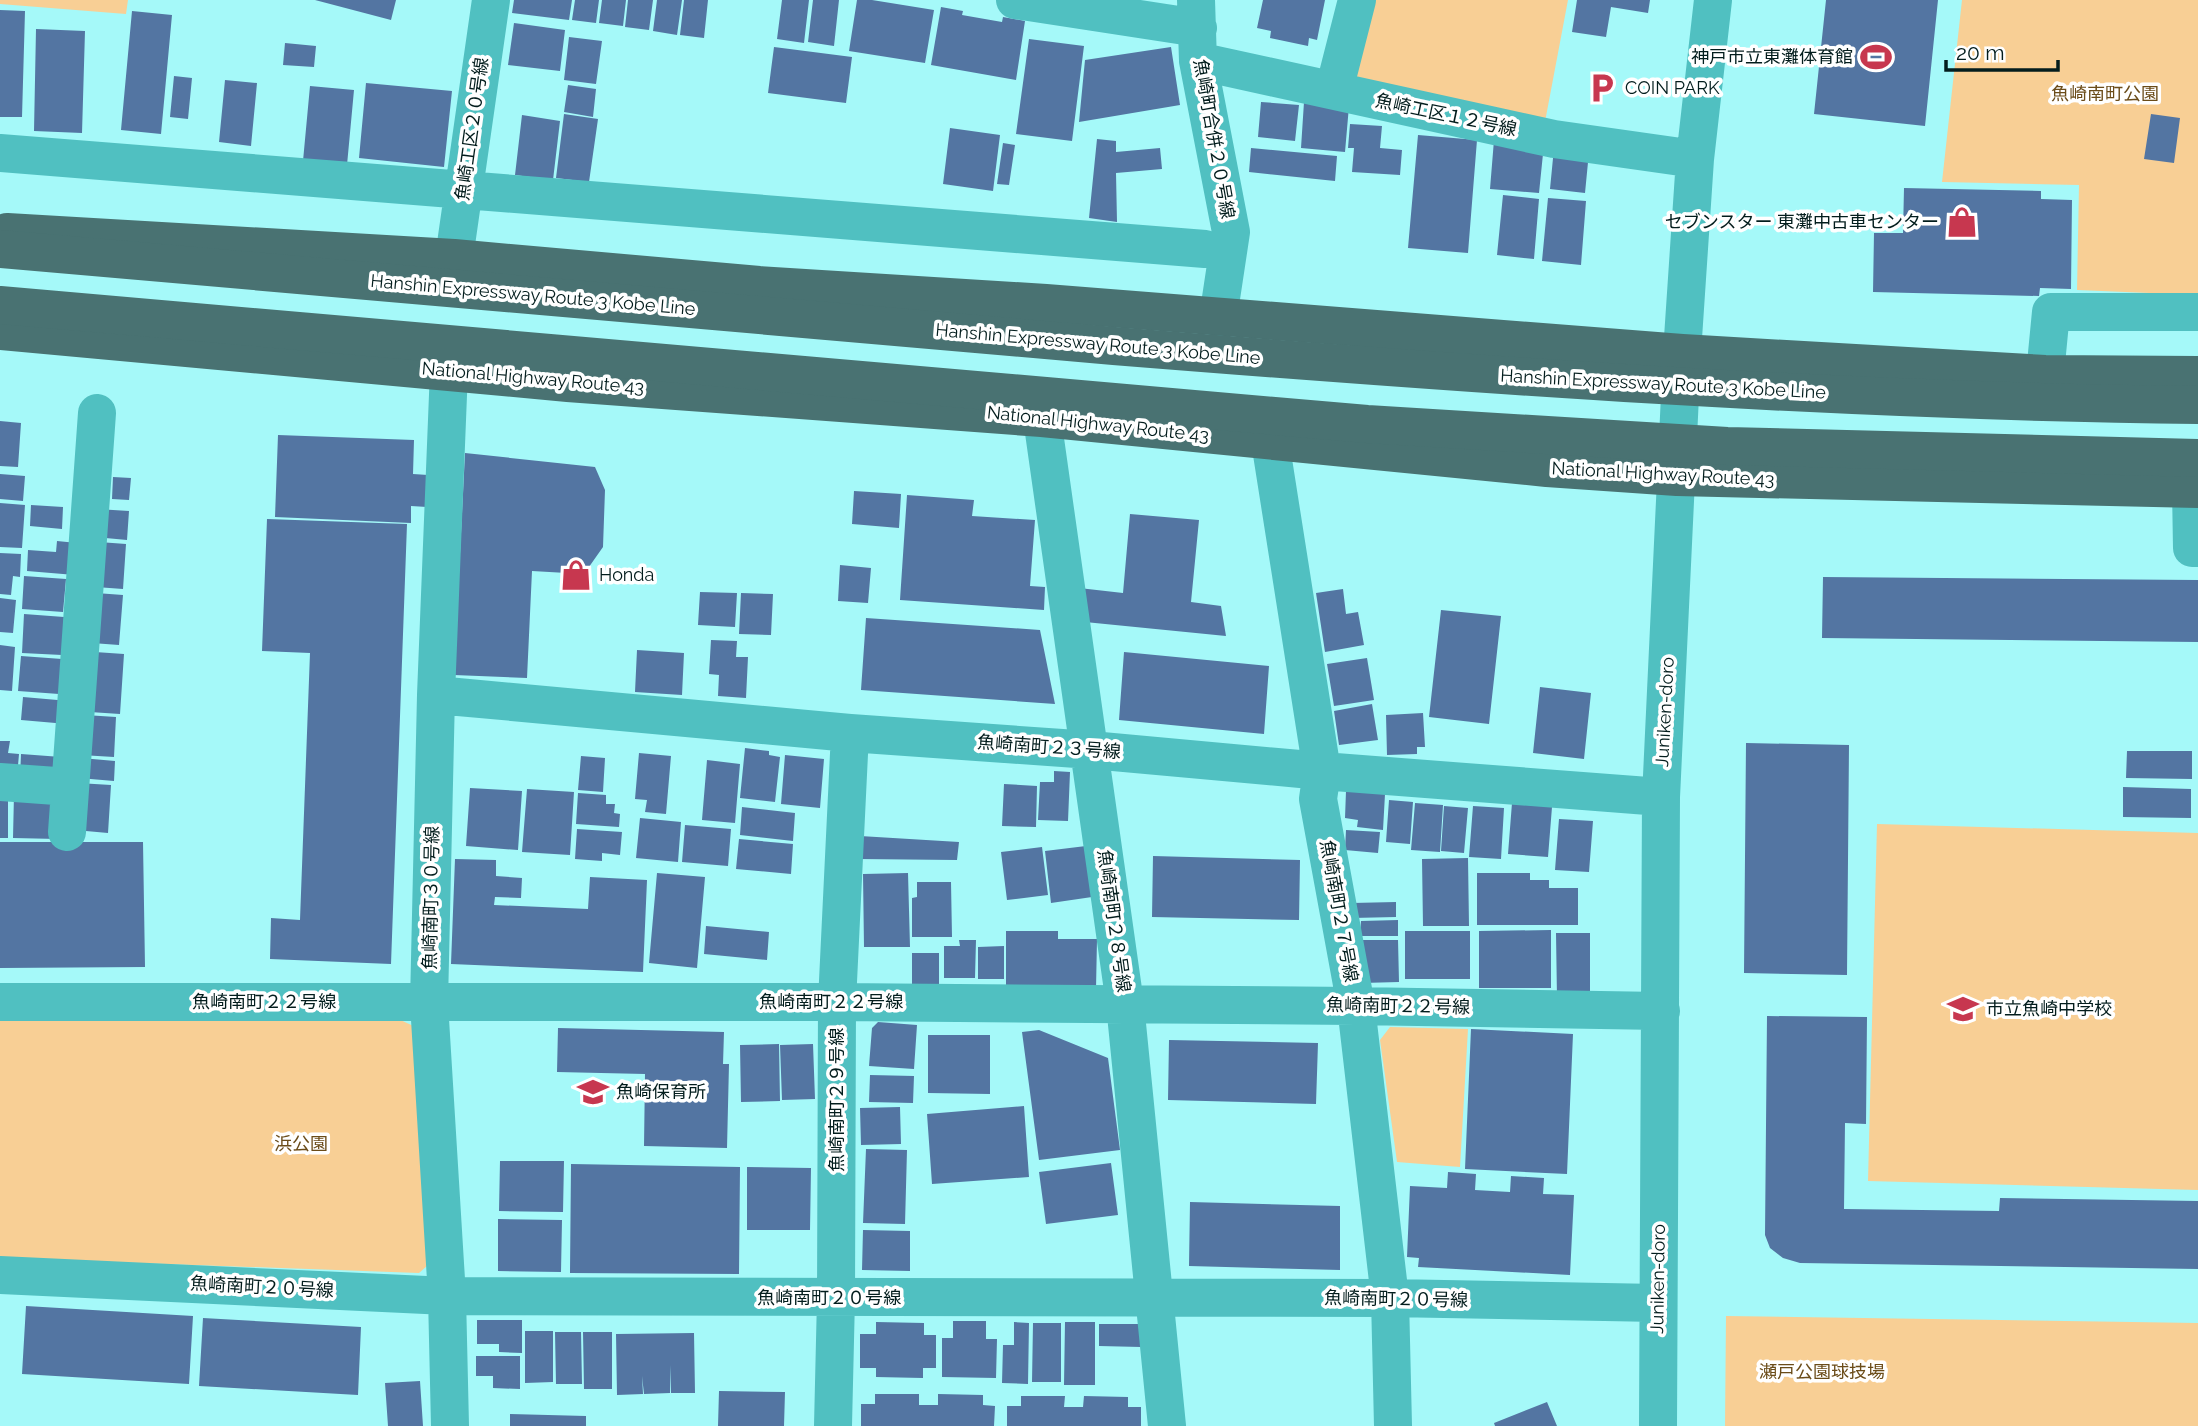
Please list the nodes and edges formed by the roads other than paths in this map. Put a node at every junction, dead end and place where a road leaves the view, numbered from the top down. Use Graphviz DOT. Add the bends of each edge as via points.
graph roads {
  1 [pos="491,0"];
  2 [pos="1015,0"];
  3 [pos="1357,0"];
  4 [pos="1713,0"];
  5 [pos="1197,30"];
  6 [pos="1334,90"];
  7 [pos="0,153"];
  8 [pos="1695,159"];
  9 [pos="463,191"];
  10 [pos="0,224"];
  11 [pos="0,232"];
  12 [pos="0,248"];
  13 [pos="1205,249"];
  14 [pos="454,258"];
  15 [pos="134,260"];
  16 [pos="0,305"];
  17 [pos="2198,313"];
  18 [pos="1218,318"];
  19 [pos="0,331"];
  20 [pos="1682,354"];
  21 [pos="449,370"];
  22 [pos="2045,374"];
  23 [pos="2198,375"];
  24 [pos="2198,405"];
  25 [pos="97,413"];
  26 [pos="1042,418"];
  27 [pos="1270,441"];
  28 [pos="1677,477"];
  29 [pos="2196,478"];
  30 [pos="2198,548"];
  31 [pos="436,695"];
  32 [pos="850,733"];
  33 [pos="1090,750"];
  34 [pos="1322,771"];
  35 [pos="0,782"];
  36 [pos="70,787"];
  37 [pos="1661,797"];
  38 [pos="67,832"];
  39 [pos="0,1002"];
  40 [pos="837,1002"];
  41 [pos="429,1003"];
  42 [pos="1125,1004"];
  43 [pos="1356,1006"];
  44 [pos="1661,1011"];
  45 [pos="0,1275"];
  46 [pos="447,1296"];
  47 [pos="836,1298"];
  48 [pos="1155,1298"];
  49 [pos="1390,1298"];
  50 [pos="1658,1304"];
  51 [pos="450,1426"];
  52 [pos="833,1426"];
  53 [pos="1167,1426"];
  54 [pos="1393,1426"];
  55 [pos="1658,1426"];
  1 -- 9 [label="street, 魚崎工区２０号線"];
  2 -- 5 [label="street, 魚崎工区１２号線"];
  3 -- 6 [label="street"];
  4 -- 8 [label="street, Juniken-doro"];
  5 -- 6 [label="street, 魚崎工区１２号線"];
  5 -- 18 [label="street, 魚崎町合併２０号線" via="1231,232"];
  6 -- 8 [label="street, 魚崎工区１２号線" via="1555,139"];
  7 -- 9 [label="street"];
  8 -- 20 [label="street, Juniken-doro"];
  9 -- 13 [label="street"];
  9 -- 14 [label="street, 魚崎工区２０号線"];
  10 -- 15 [label="highway, bridge" via="33,228"];
  11 -- 14 [label="highway"];
  12 -- 15 [label="highway, Hanshin Expressway Route 3 Kobe Line, bridge"];
  14 -- 18 [label="highway"];
  15 -- 24 [label="highway, Hanshin Expressway Route 3 Kobe Line, bridge" via="1372,367 1728,390"];
  16 -- 29 [label="highway, bridge" via="1367,424"];
  17 -- 22 [label="street" via="2051,312"];
  18 -- 20 [label="highway"];
  19 -- 21 [label="highway, National Highway Route 43"];
  20 -- 22 [label="highway"];
  20 -- 28 [label="street, Juniken-doro"];
  21 -- 26 [label="highway, National Highway Route 43"];
  21 -- 31 [label="street, 魚崎南町３０号線"];
  22 -- 23 [label="highway"];
  25 -- 36 [label="street"];
  26 -- 27 [label="highway, National Highway Route 43"];
  26 -- 33 [label="street, 魚崎南町２８号線"];
  27 -- 28 [label="highway, National Highway Route 43"];
  27 -- 34 [label="street, 魚崎南町２７号線"];
  28 -- 29 [label="highway, National Highway Route 43"];
  28 -- 37 [label="street, Juniken-doro"];
  29 -- 30 [label="street" via="2192,548"];
  31 -- 32 [label="street, 魚崎南町２３号線"];
  31 -- 41 [label="street, 魚崎南町３０号線"];
  32 -- 33 [label="street, 魚崎南町２３号線"];
  32 -- 40 [label="street, 魚崎南町２９号線"];
  33 -- 34 [label="street, 魚崎南町２３号線"];
  33 -- 42 [label="street, 魚崎南町２８号線"];
  34 -- 37 [label="street, 魚崎南町２３号線"];
  34 -- 43 [label="street, 魚崎南町２７号線" via="1318,799"];
  35 -- 36 [label="street"];
  36 -- 38 [label="street"];
  37 -- 44 [label="street, Juniken-doro"];
  39 -- 41 [label="street, 魚崎南町２２号線"];
  40 -- 41 [label="street, 魚崎南町２２号線"];
  40 -- 42 [label="street, 魚崎南町２２号線"];
  40 -- 47 [label="street, 魚崎南町２９号線"];
  41 -- 46 [label="street, 魚崎南町３０号線"];
  42 -- 43 [label="street, 魚崎南町２２号線"];
  42 -- 48 [label="street, 魚崎南町２８号線"];
  43 -- 44 [label="street, 魚崎南町２２号線"];
  43 -- 49 [label="street, 魚崎南町２７号線"];
  44 -- 50 [label="street, Juniken-doro"];
  45 -- 46 [label="street, 魚崎南町２０号線"];
  46 -- 47 [label="street, 魚崎南町２０号線"];
  46 -- 51 [label="street, 魚崎南町３０号線"];
  47 -- 48 [label="street, 魚崎南町２０号線"];
  47 -- 52 [label="street, 魚崎南町２９号線"];
  48 -- 49 [label="street, 魚崎南町２０号線"];
  48 -- 53 [label="street, 魚崎南町２８号線"];
  49 -- 50 [label="street, 魚崎南町２０号線"];
  49 -- 54 [label="street, 魚崎南町２７号線"];
  50 -- 55 [label="street, Juniken-doro"];
}
